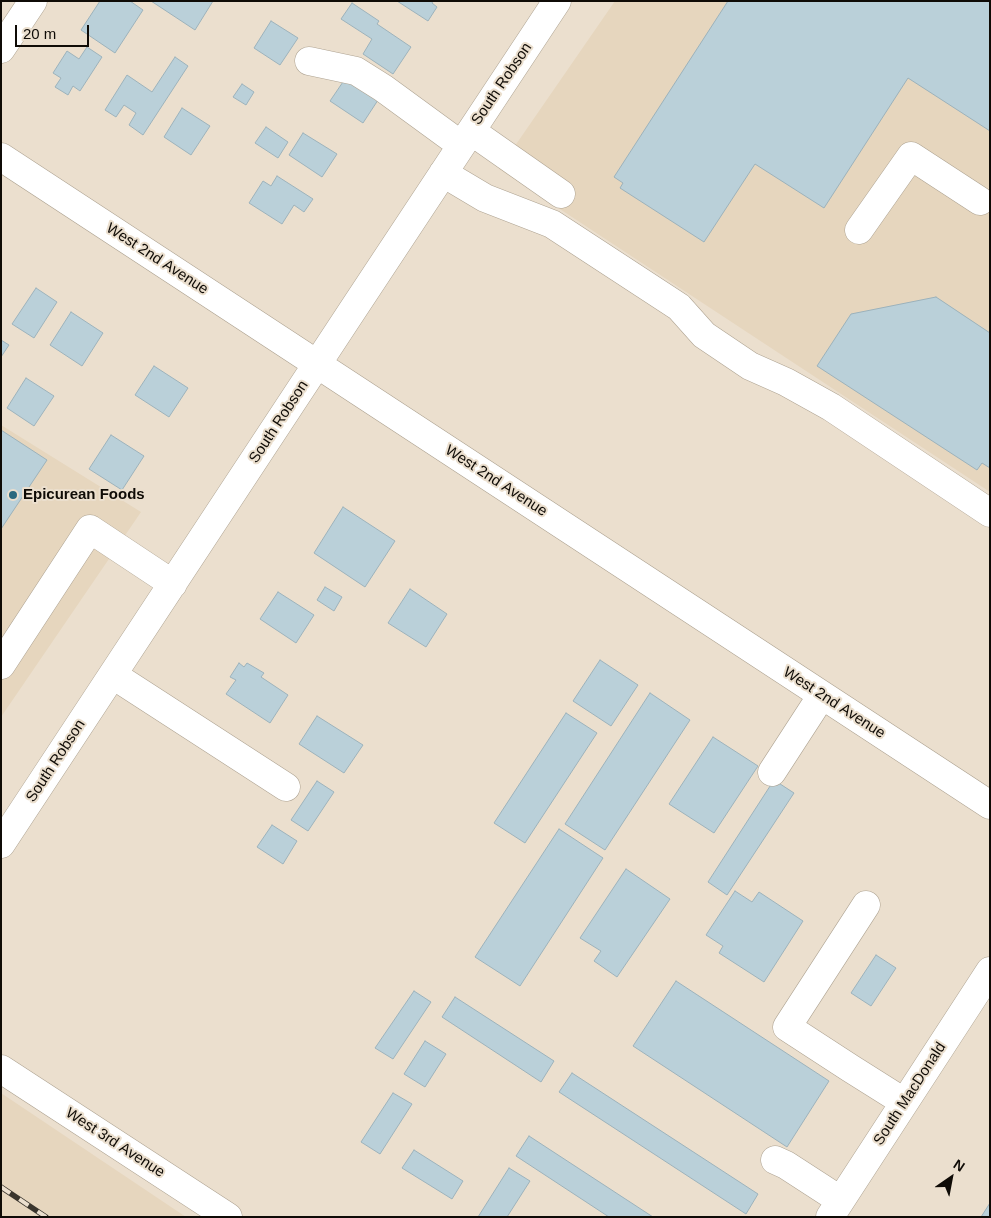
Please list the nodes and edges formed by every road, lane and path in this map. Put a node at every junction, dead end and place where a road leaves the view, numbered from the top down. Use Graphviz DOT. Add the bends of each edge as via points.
graph roads {
  1 [pos="33,1"];
  2 [pos="558,1"];
  3 [pos="1,49"];
  4 [pos="309,61"];
  5 [pos="466,138"];
  6 [pos="1,157"];
  7 [pos="443,173"];
  8 [pos="561,194"];
  9 [pos="980,201"];
  10 [pos="859,230"];
  11 [pos="317,364"];
  12 [pos="990,513"];
  13 [pos="172,584"];
  14 [pos="1,665"];
  15 [pos="113,674"];
  16 [pos="822,695"];
  17 [pos="772,772"];
  18 [pos="286,788"];
  19 [pos="990,805"];
  20 [pos="1,844"];
  21 [pos="866,905"];
  22 [pos="990,971"];
  23 [pos="1,1069"];
  24 [pos="904,1102"];
  25 [pos="775,1160"];
  26 [pos="835,1208"];
  27 [pos="228,1217"];
  1 -- 3 [label="street"];
  2 -- 5 [label="street, South Robson"];
  4 -- 5 [label="street" via="356,71"];
  5 -- 7 [label="street, South Robson"];
  5 -- 8 [label="street"];
  6 -- 11 [label="street, West 2nd Avenue"];
  7 -- 11 [label="street, South Robson"];
  7 -- 12 [label="street" via="485,198 552,224 678,307 704,335 750,366 831,407"];
  9 -- 10 [label="street" via="911,156"];
  11 -- 13 [label="street, South Robson"];
  11 -- 16 [label="street, West 2nd Avenue"];
  13 -- 14 [label="street" via="90,530"];
  13 -- 15 [label="street, South Robson"];
  15 -- 18 [label="street"];
  15 -- 20 [label="street, South Robson"];
  16 -- 17 [label="street"];
  16 -- 19 [label="street, West 2nd Avenue"];
  21 -- 24 [label="street" via="787,1026"];
  22 -- 24 [label="street, South MacDonald"];
  23 -- 27 [label="street, West 3rd Avenue"];
  24 -- 26 [label="street, South MacDonald"];
  25 -- 26 [label="street" via="786,1165"];
}
